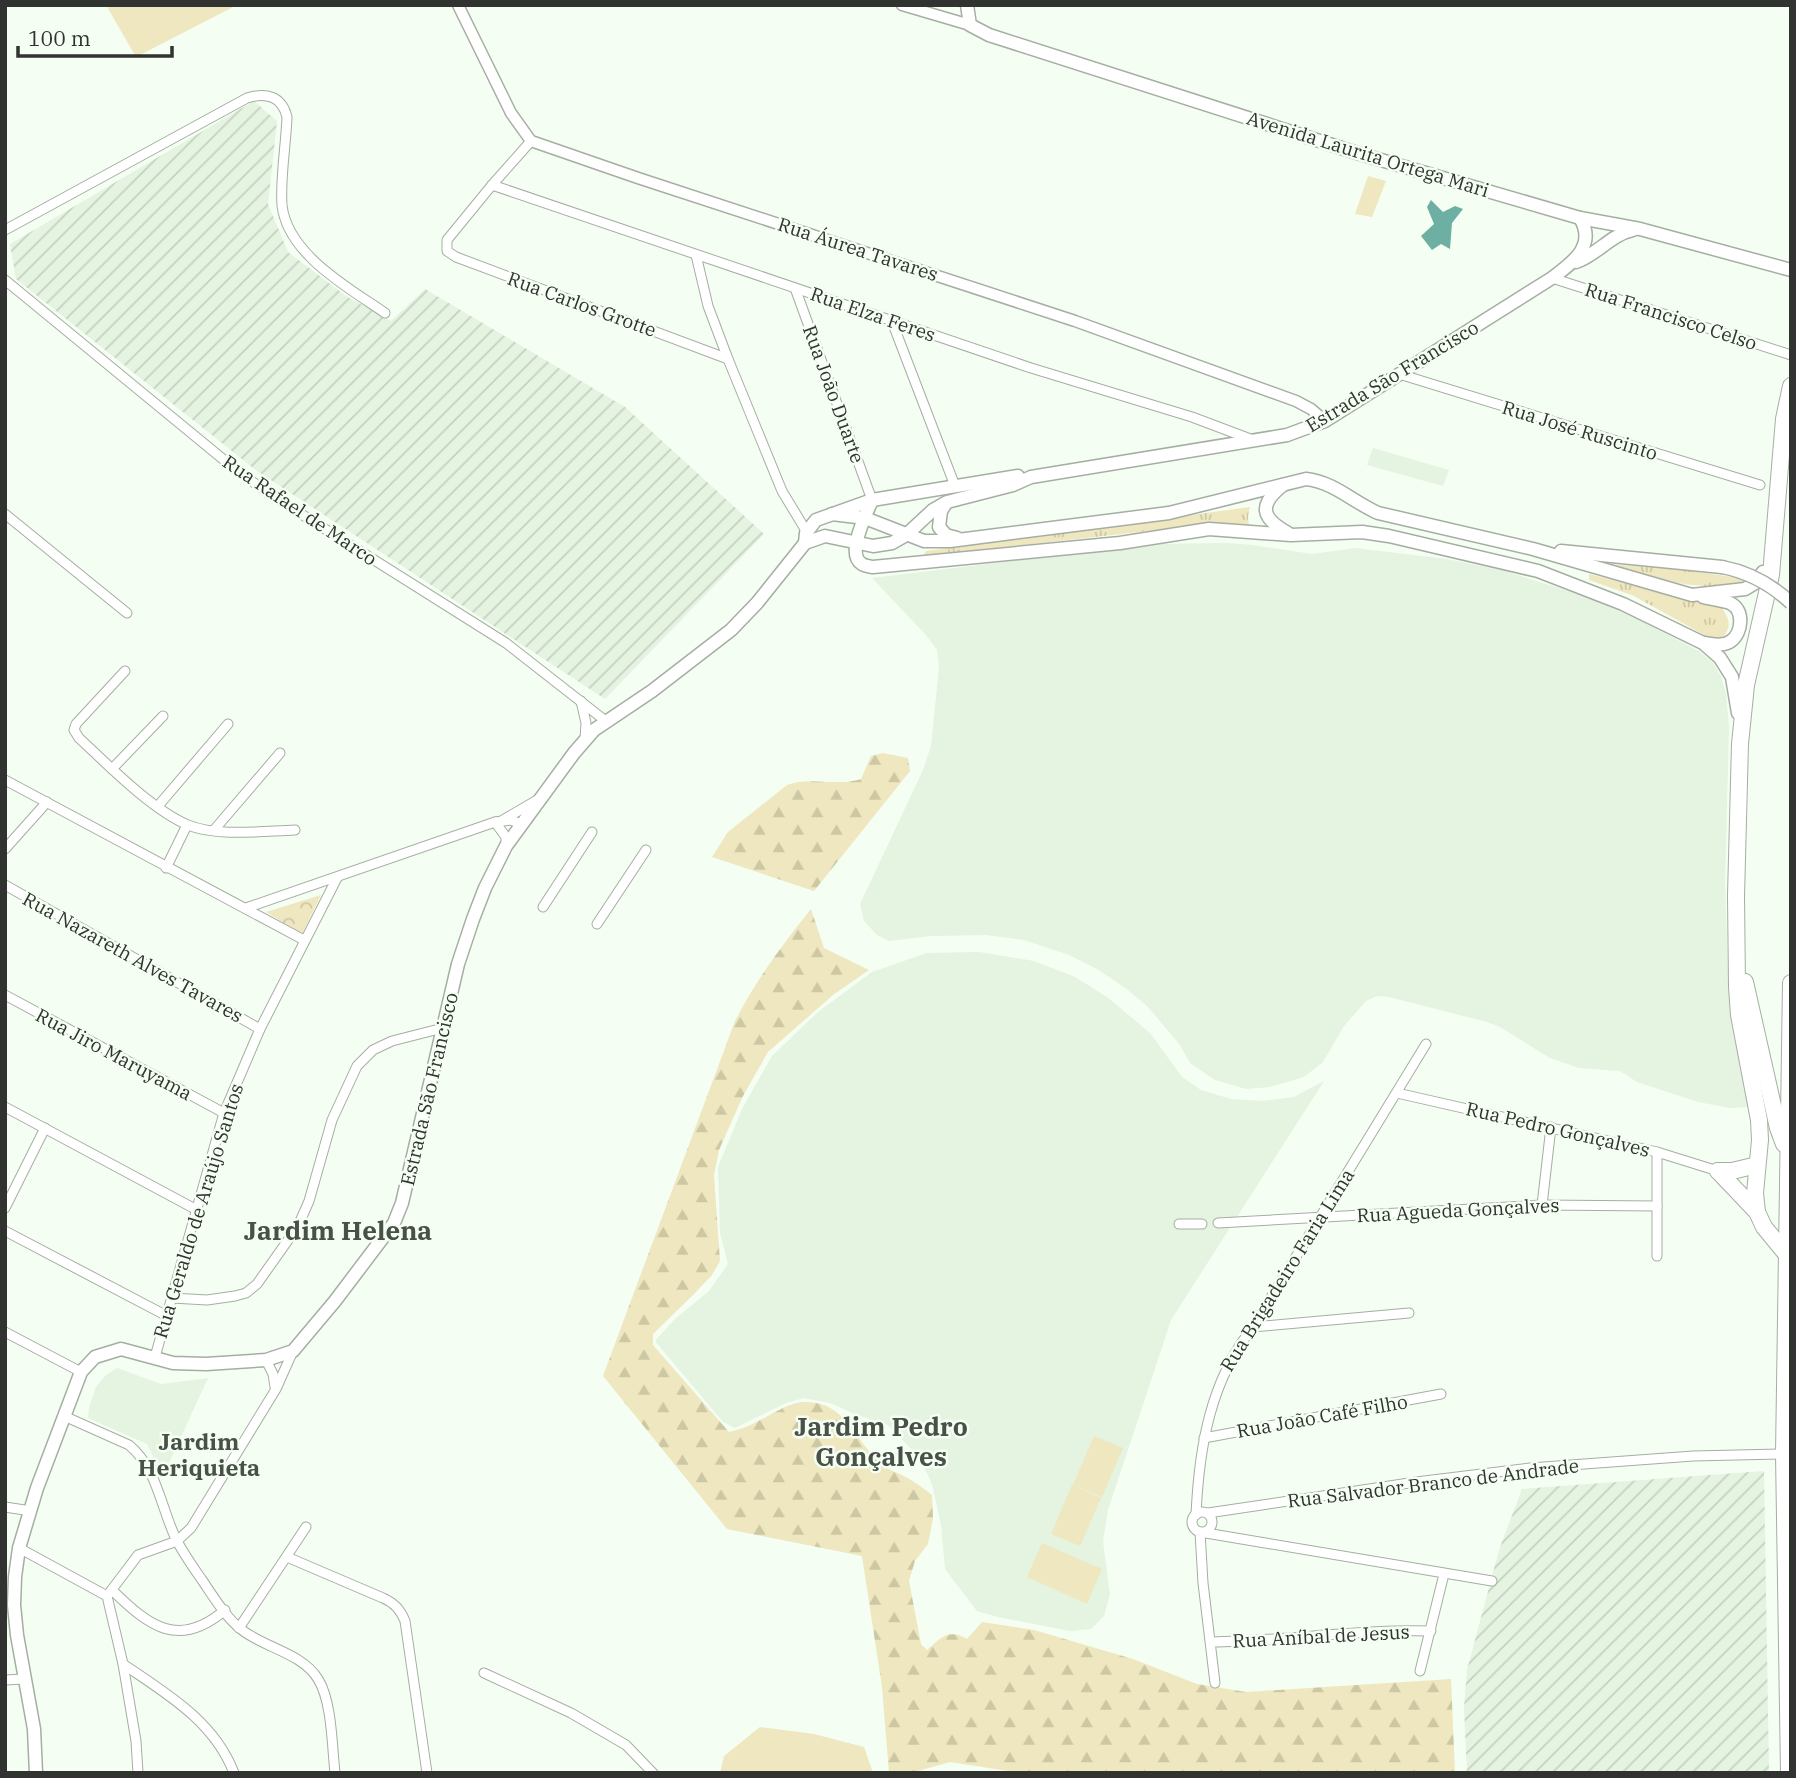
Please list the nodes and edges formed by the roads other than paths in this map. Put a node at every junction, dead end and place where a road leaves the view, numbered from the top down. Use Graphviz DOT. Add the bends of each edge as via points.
graph roads {
  1 [pos="458,5"];
  2 [pos="902,5"];
  3 [pos="967,5"];
  4 [pos="970,25"];
  5 [pos="531,141"];
  6 [pos="492,184"];
  7 [pos="1580,218"];
  8 [pos="1597,222"];
  9 [pos="1640,229"];
  10 [pos="5,230"];
  11 [pos="1593,252"];
  12 [pos="696,255"];
  13 [pos="1572,263"];
  14 [pos="1791,270"];
  15 [pos="1552,278"];
  16 [pos="5,280"];
  17 [pos="795,288"];
  18 [pos="385,313"];
  19 [pos="891,319"];
  20 [pos="1791,355"];
  21 [pos="728,359"];
  22 [pos="1399,374"];
  23 [pos="1791,386"];
  24 [pos="1325,421"];
  25 [pos="1255,441"];
  26 [pos="1031,477"];
  27 [pos="1283,484"];
  28 [pos="1760,485"];
  29 [pos="955,486"];
  30 [pos="872,500"];
  31 [pos="947,502"];
  32 [pos="5,514"];
  33 [pos="832,514"];
  34 [pos="865,518"];
  35 [pos="1292,535"];
  36 [pos="906,536"];
  37 [pos="809,538"];
  38 [pos="961,539"];
  39 [pos="856,541"];
  40 [pos="1533,549"];
  41 [pos="1772,552"];
  42 [pos="1692,595"];
  43 [pos="1791,603"];
  44 [pos="127,613"];
  45 [pos="1703,643"];
  46 [pos="125,671"];
  47 [pos="581,699"];
  48 [pos="163,716"];
  49 [pos="607,722"];
  50 [pos="228,724"];
  51 [pos="584,741"];
  52 [pos="1740,744"];
  53 [pos="280,753"];
  54 [pos="112,769"];
  55 [pos="5,780"];
  56 [pos="540,798"];
  57 [pos="47,802"];
  58 [pos="158,806"];
  59 [pos="499,821"];
  60 [pos="521,824"];
  61 [pos="187,825"];
  62 [pos="214,830"];
  63 [pos="295,830"];
  64 [pos="592,832"];
  65 [pos="506,846"];
  66 [pos="5,849"];
  67 [pos="646,850"];
  68 [pos="166,868"];
  69 [pos="337,878"];
  70 [pos="5,885"];
  71 [pos="542,907"];
  72 [pos="246,908"];
  73 [pos="597,924"];
  74 [pos="304,940"];
  75 [pos="1737,949"];
  76 [pos="1791,983"];
  77 [pos="5,995"];
  78 [pos="260,1028"];
  79 [pos="443,1028"];
  80 [pos="1426,1044"];
  81 [pos="1397,1093"];
  82 [pos="5,1107"];
  83 [pos="224,1113"];
  84 [pos="1551,1127"];
  85 [pos="44,1128"];
  86 [pos="1657,1152"];
  87 [pos="1788,1154"];
  88 [pos="1757,1165"];
  89 [pos="1718,1171"];
  90 [pos="1542,1205"];
  91 [pos="1657,1206"];
  92 [pos="5,1208"];
  93 [pos="197,1210"];
  94 [pos="1757,1212"];
  95 [pos="1320,1217"];
  96 [pos="1218,1223"];
  97 [pos="1179,1224"];
  98 [pos="1202,1224"];
  99 [pos="5,1231"];
  100 [pos="1657,1256"];
  101 [pos="1788,1256"];
  102 [pos="172,1298"];
  103 [pos="1409,1313"];
  104 [pos="167,1316"];
  105 [pos="1253,1327"];
  106 [pos="5,1332"];
  107 [pos="293,1351"];
  108 [pos="155,1357"];
  109 [pos="266,1360"];
  110 [pos="81,1372"];
  111 [pos="275,1389"];
  112 [pos="1441,1394"];
  113 [pos="64,1416"];
  114 [pos="1204,1438"];
  115 [pos="1784,1454"];
  116 [pos="5,1507"];
  117 [pos="31,1511"];
  118 [pos="1208,1513"];
  119 [pos="1196,1515"];
  120 [pos="306,1527"];
  121 [pos="1203,1532"];
  122 [pos="177,1541"];
  123 [pos="19,1548"];
  124 [pos="287,1557"];
  125 [pos="1444,1574"];
  126 [pos="1492,1581"];
  127 [pos="110,1593"];
  128 [pos="10,1605"];
  129 [pos="225,1610"];
  130 [pos="239,1628"];
  131 [pos="1431,1631"];
  132 [pos="1212,1642"];
  133 [pos="123,1664"];
  134 [pos="1420,1671"];
  135 [pos="484,1673"];
  136 [pos="24,1679"];
  137 [pos="5,1680"];
  138 [pos="1215,1683"];
  139 [pos="36,1773"];
  140 [pos="138,1773"];
  141 [pos="234,1773"];
  142 [pos="335,1773"];
  143 [pos="427,1773"];
  144 [pos="653,1773"];
  145 [pos="1789,1773"];
  1 -- 5 [label="street" via="511,113"];
  2 -- 4 [label="street"];
  3 -- 4 [label="main road"];
  4 -- 7 [label="main road, Avenida Laurita Ortega Mari" via="989,35 1357,153"];
  5 -- 6 [label="street"];
  5 -- 24 [label="street, Rua Áurea Tavares" via="1075,321 1296,401"];
  6 -- 12 [label="street, Rua Elza Feres"];
  6 -- 21 [label="street, Rua Carlos Grotte" via="447,240 447,251"];
  7 -- 8 [label="main road, Avenida Laurita Ortega Mari"];
  7 -- 13 [label="main road, Estrada São Francisco" via="1586,230 1585,246"];
  8 -- 9 [label="main road, Avenida Laurita Ortega Mari"];
  8 -- 11 [label="main road" via="1600,232"];
  9 -- 11 [label="main road, Estrada São Francisco" via="1617,235"];
  9 -- 14 [label="main road, Avenida Laurita Ortega Mari"];
  10 -- 18 [label="street" via="260,93 272,96 287,117 282,205 294,236 311,259"];
  11 -- 13 [label="main road, Estrada São Francisco"];
  12 -- 17 [label="street, Rua Elza Feres"];
  12 -- 21 [label="street" via="708,306"];
  13 -- 15 [label="main road, Estrada São Francisco"];
  15 -- 20 [label="street, Rua Francisco Celso"];
  15 -- 22 [label="main road, Estrada São Francisco"];
  16 -- 47 [label="street, Rua Rafael de Marco" via="271,495 506,643"];
  17 -- 19 [label="street, Rua Elza Feres"];
  17 -- 30 [label="street, Rua João Duarte"];
  19 -- 25 [label="street, Rua Elza Feres"];
  19 -- 29 [label="street"];
  21 -- 37 [label="street" via="782,491"];
  22 -- 24 [label="main road, Estrada São Francisco"];
  22 -- 28 [label="street, Rua José Ruscinto"];
  23 -- 41 [label="highway"];
  24 -- 25 [label="main road, Estrada São Francisco"];
  25 -- 26 [label="main road, Estrada São Francisco"];
  26 -- 29 [label="main road, Estrada São Francisco"];
  26 -- 31 [label="main road, Estrada São Francisco"];
  27 -- 35 [label="main road" via="1273,493 1266,517"];
  27 -- 38 [label="main road" via="1169,513"];
  27 -- 40 [label="main road" via="1321,481 1378,513"];
  29 -- 30 [label="main road, Estrada São Francisco"];
  29 -- 31 [label="main road"];
  30 -- 33 [label="main road, Estrada São Francisco"];
  30 -- 34 [label="main road"];
  31 -- 36 [label="main road, Estrada São Francisco"];
  31 -- 38 [label="main road" via="939,527 946,535"];
  32 -- 44 [label="street"];
  33 -- 34 [label="main road"];
  33 -- 37 [label="main road, Estrada São Francisco" via="816,520"];
  34 -- 36 [label="main road"];
  34 -- 39 [label="main road"];
  35 -- 39 [label="main road" via="1209,529 882,568 858,561"];
  35 -- 45 [label="main road" via="1363,532 1538,570"];
  36 -- 38 [label="main road" via="935,542"];
  36 -- 39 [label="main road, Estrada São Francisco" via="882,546"];
  37 -- 39 [label="main road, Estrada São Francisco" via="837,536"];
  37 -- 49 [label="main road, Estrada São Francisco" via="731,630"];
  40 -- 42 [label="main road"];
  40 -- 43 [label="main road, bridge" via="1722,567 1769,585"];
  41 -- 42 [label="main road" via="1755,583 1745,589"];
  41 -- 52 [label="highway" via="1746,685"];
  42 -- 45 [label="main road" via="1730,603 1739,614 1738,634 1730,642"];
  45 -- 52 [label="main road" via="1732,677"];
  46 -- 54 [label="street" via="74,730"];
  47 -- 49 [label="street, Rua Rafael de Marco"];
  47 -- 51 [label="street"];
  48 -- 54 [label="street"];
  49 -- 51 [label="main road, Estrada São Francisco"];
  50 -- 58 [label="street"];
  51 -- 56 [label="main road, Estrada São Francisco"];
  52 -- 75 [label="highway"];
  53 -- 62 [label="street"];
  54 -- 58 [label="street"];
  55 -- 57 [label="street"];
  56 -- 59 [label="street"];
  56 -- 60 [label="main road, Estrada São Francisco"];
  57 -- 66 [label="street"];
  57 -- 68 [label="street"];
  58 -- 61 [label="street"];
  59 -- 60 [label="street"];
  59 -- 65 [label="street"];
  59 -- 69 [label="street"];
  60 -- 65 [label="main road, Estrada São Francisco"];
  61 -- 62 [label="street"];
  61 -- 68 [label="street"];
  62 -- 63 [label="street"];
  64 -- 71 [label="street"];
  65 -- 79 [label="main road, Estrada São Francisco" via="473,919"];
  67 -- 73 [label="street"];
  68 -- 72 [label="street"];
  69 -- 72 [label="street"];
  69 -- 74 [label="street, Rua Geraldo de Araújo Santos"];
  70 -- 78 [label="street, Rua Nazareth Alves Tavares"];
  72 -- 74 [label="street"];
  74 -- 78 [label="street, Rua Geraldo de Araújo Santos"];
  75 -- 87 [label="highway"];
  75 -- 88 [label="highway" via="1739,1015 1759,1120"];
  76 -- 87 [label="highway"];
  77 -- 83 [label="street, Rua Jiro Maruyama"];
  78 -- 83 [label="street, Rua Geraldo de Araújo Santos"];
  79 -- 102 [label="street" via="392,1041 373,1050 357,1066 332,1120 298,1226 257,1284 234,1296"];
  79 -- 107 [label="main road, Estrada São Francisco" via="407,1189 394,1223"];
  80 -- 81 [label="street, Rua Brigadeiro Faria Lima"];
  81 -- 84 [label="street, Rua Pedro Gonçalves"];
  81 -- 95 [label="street, Rua Brigadeiro Faria Lima"];
  82 -- 85 [label="street"];
  83 -- 93 [label="street, Rua Geraldo de Araújo Santos"];
  84 -- 86 [label="street, Rua Pedro Gonçalves"];
  84 -- 90 [label="street"];
  85 -- 92 [label="street"];
  85 -- 93 [label="street"];
  86 -- 89 [label="street, Rua Pedro Gonçalves"];
  86 -- 91 [label="street"];
  87 -- 101 [label="highway"];
  88 -- 89 [label="highway"];
  88 -- 94 [label="highway"];
  89 -- 94 [label="highway"];
  90 -- 91 [label="street, Rua Agueda Gonçalves"];
  90 -- 95 [label="street, Rua Agueda Gonçalves"];
  91 -- 100 [label="street"];
  93 -- 102 [label="street, Rua Geraldo de Araújo Santos"];
  94 -- 101 [label="highway"];
  95 -- 96 [label="street, Rua Agueda Gonçalves"];
  95 -- 105 [label="street, Rua Brigadeiro Faria Lima"];
  97 -- 98 [label="street"];
  99 -- 104 [label="street"];
  101 -- 115 [label="highway"];
  102 -- 104 [label="street, Rua Geraldo de Araújo Santos"];
  103 -- 105 [label="street"];
  104 -- 108 [label="street, Rua Geraldo de Araújo Santos"];
  105 -- 114 [label="street, Rua Brigadeiro Faria Lima" via="1220,1380"];
  106 -- 110 [label="street"];
  107 -- 109 [label="main road"];
  107 -- 111 [label="street"];
  108 -- 109 [label="main road" via="206,1364"];
  108 -- 110 [label="main road" via="121,1349 109,1351 95,1357"];
  109 -- 111 [label="street"];
  110 -- 113 [label="main road"];
  111 -- 122 [label="street" via="201,1513"];
  112 -- 114 [label="street, Rua João Café Filho"];
  113 -- 117 [label="main road"];
  113 -- 122 [label="street" via="138,1452 150,1470"];
  114 -- 119 [label="street, Rua Brigadeiro Faria Lima"];
  115 -- 118 [label="street, Rua Salvador Branco de Andrade" via="1530,1468"];
  115 -- 145 [label="highway"];
  116 -- 117 [label="street"];
  117 -- 123 [label="main road"];
  118 -- 119 [label="street"];
  118 -- 121 [label="street" via="1212,1523"];
  119 -- 121 [label="street" via="1193,1526"];
  120 -- 124 [label="street"];
  121 -- 125 [label="street"];
  121 -- 132 [label="street" via="1203,1583"];
  122 -- 127 [label="street" via="138,1555"];
  122 -- 129 [label="street"];
  123 -- 127 [label="street"];
  123 -- 128 [label="main road"];
  124 -- 130 [label="street"];
  124 -- 143 [label="street" via="383,1598 401,1611"];
  125 -- 126 [label="street"];
  125 -- 131 [label="street"];
  127 -- 129 [label="street" via="162,1630 188,1632"];
  127 -- 133 [label="street"];
  128 -- 136 [label="main road"];
  129 -- 130 [label="street"];
  130 -- 142 [label="street" via="301,1662 319,1681"];
  131 -- 132 [label="street, Rua Aníbal de Jesus" via="1361,1631"];
  131 -- 134 [label="street"];
  132 -- 138 [label="street"];
  133 -- 140 [label="street"];
  133 -- 141 [label="street" via="200,1720"];
  135 -- 144 [label="street" via="571,1713 626,1745"];
  136 -- 137 [label="street"];
  136 -- 139 [label="main road" via="34,1729"];
}
